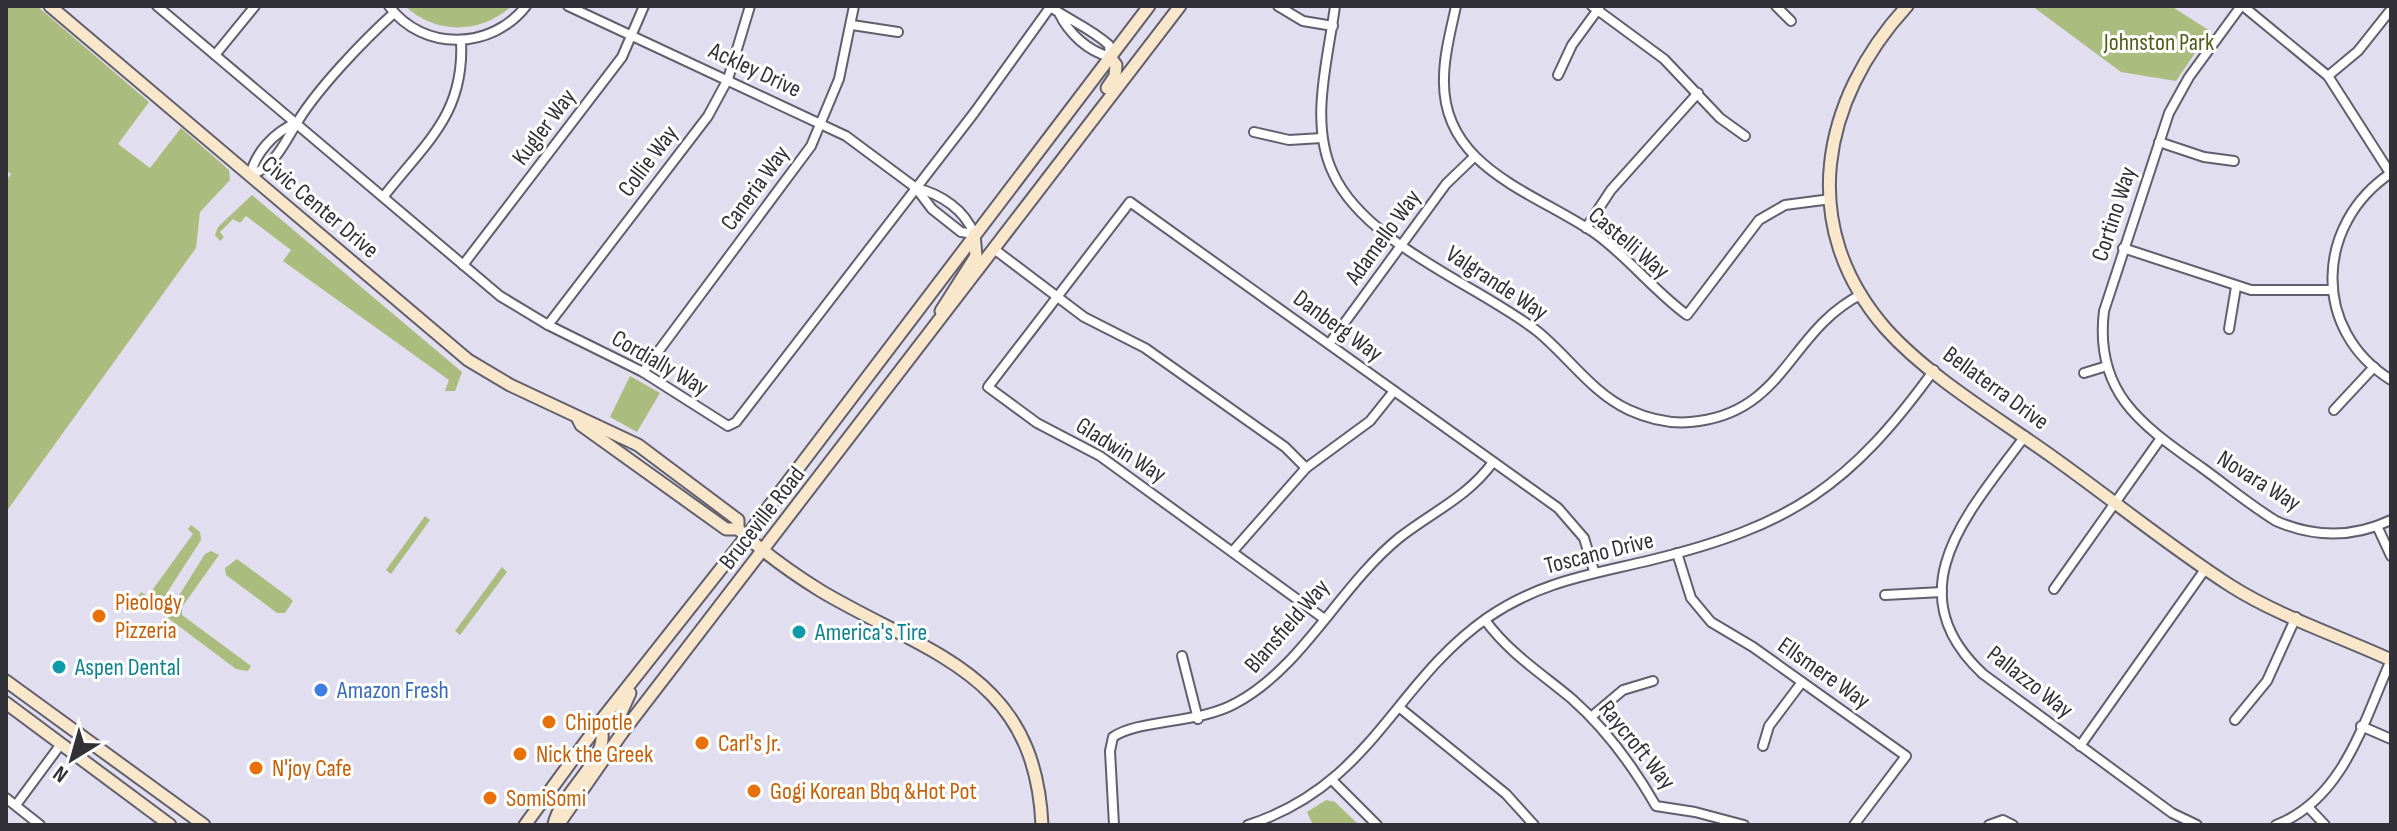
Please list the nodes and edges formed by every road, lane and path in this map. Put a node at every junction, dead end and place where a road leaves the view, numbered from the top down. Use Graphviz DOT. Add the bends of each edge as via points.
graph roads {
  1 [pos="50,6"];
  2 [pos="157,6"];
  3 [pos="255,6"];
  4 [pos="526,6"];
  5 [pos="568,6"];
  6 [pos="644,6"];
  7 [pos="750,6"];
  8 [pos="854,6"];
  9 [pos="1050,6"];
  10 [pos="1149,6"];
  11 [pos="1180,6"];
  12 [pos="1278,6"];
  13 [pos="1335,6"];
  14 [pos="1456,6"];
  15 [pos="1776,6"];
  16 [pos="2242,6"];
  17 [pos="1597,7"];
  18 [pos="1905,7"];
  19 [pos="392,9"];
  20 [pos="2389,12"];
  21 [pos="1059,13"];
  22 [pos="1791,21"];
  23 [pos="852,25"];
  24 [pos="1333,26"];
  25 [pos="898,32"];
  26 [pos="632,36"];
  27 [pos="461,40"];
  28 [pos="215,55"];
  29 [pos="1110,57"];
  30 [pos="1558,75"];
  31 [pos="2328,76"];
  32 [pos="728,79"];
  33 [pos="1698,93"];
  34 [pos="296,123"];
  35 [pos="821,123"];
  36 [pos="1254,132"];
  37 [pos="1745,136"];
  38 [pos="1322,138"];
  39 [pos="2159,142"];
  40 [pos="1072,147"];
  41 [pos="1474,157"];
  42 [pos="2234,161"];
  43 [pos="2390,173"];
  44 [pos="250,176"];
  45 [pos="916,188"];
  46 [pos="384,196"];
  47 [pos="1831,199"];
  48 [pos="1586,228"];
  49 [pos="974,234"];
  50 [pos="1403,243"];
  51 [pos="2123,248"];
  52 [pos="994,249"];
  53 [pos="463,265"];
  54 [pos="2236,287"];
  55 [pos="2332,290"];
  56 [pos="1862,294"];
  57 [pos="1058,296"];
  58 [pos="548,325"];
  59 [pos="934,328"];
  60 [pos="2229,329"];
  61 [pos="1329,344"];
  62 [pos="2107,366"];
  63 [pos="2374,367"];
  64 [pos="1934,370"];
  65 [pos="643,372"];
  66 [pos="2084,373"];
  67 [pos="2391,380"];
  68 [pos="1394,391"];
  69 [pos="2334,410"];
  70 [pos="2025,436"];
  71 [pos="2161,438"];
  72 [pos="1493,462"];
  73 [pos="1306,468"];
  74 [pos="2115,502"];
  75 [pos="2391,520"];
  76 [pos="2377,526"];
  77 [pos="742,533"];
  78 [pos="764,551"];
  79 [pos="1233,551"];
  80 [pos="1677,553"];
  81 [pos="2391,556"];
  82 [pos="2206,568"];
  83 [pos="1594,571"];
  84 [pos="2054,589"];
  85 [pos="1942,592"];
  86 [pos="1885,595"];
  87 [pos="2296,617"];
  88 [pos="1323,618"];
  89 [pos="1485,620"];
  90 [pos="670,633"];
  91 [pos="1182,656"];
  92 [pos="2391,660"];
  93 [pos="6,681"];
  94 [pos="1653,681"];
  95 [pos="1802,682"];
  96 [pos="6,703"];
  97 [pos="1400,708"];
  98 [pos="1591,717"];
  99 [pos="1198,719"];
  100 [pos="2235,720"];
  101 [pos="2361,726"];
  102 [pos="594,729"];
  103 [pos="622,733"];
  104 [pos="2391,739"];
  105 [pos="61,744"];
  106 [pos="1763,746"];
  107 [pos="2080,746"];
  108 [pos="1332,780"];
  109 [pos="6,798"];
  110 [pos="16,805"];
  111 [pos="2309,808"];
  112 [pos="40,825"];
  113 [pos="170,825"];
  114 [pos="204,825"];
  115 [pos="525,825"];
  116 [pos="556,825"];
  117 [pos="1042,825"];
  118 [pos="1114,825"];
  119 [pos="1248,825"];
  120 [pos="1377,825"];
  121 [pos="1534,825"];
  122 [pos="1744,825"];
  123 [pos="1854,825"];
  124 [pos="1989,825"];
  125 [pos="2013,825"];
  126 [pos="2197,825"];
  127 [pos="2276,825"];
  128 [pos="2325,825"];
  1 -- 44 [label="main road, Civic Center Drive"];
  2 -- 28 [label="street, Cordially Way"];
  3 -- 28 [label="street"];
  4 -- 27 [label="street" via="496,32"];
  5 -- 26 [label="street, Ackley Drive"];
  6 -- 26 [label="street, Kugler Way"];
  7 -- 32 [label="street, Collie Way"];
  8 -- 23 [label="street, Caneria Way"];
  9 -- 21 [label="street"];
  9 -- 45 [label="street, Cordially Way"];
  10 -- 29 [label="main road, Bruceville Road"];
  11 -- 40 [label="main road, Bruceville Road"];
  12 -- 24 [label="street" via="1303,21"];
  13 -- 24 [label="street, Valgrande Way"];
  14 -- 41 [label="street, Castelli Way" via="1445,63 1445,99 1454,128"];
  15 -- 22 [label="street"];
  16 -- 31 [label="street"];
  16 -- 39 [label="street, Cortino Way" via="2189,77"];
  17 -- 30 [label="street"];
  17 -- 33 [label="street"];
  18 -- 47 [label="main road, Bellaterra Drive" via="1874,44 1842,105 1832,147"];
  19 -- 27 [label="street" via="421,31"];
  19 -- 34 [label="street"];
  20 -- 31 [label="street" via="2358,51"];
  21 -- 29 [label="street" via="1073,35"];
  21 -- 29 [label="street" via="1076,19 1109,45"];
  23 -- 25 [label="street"];
  23 -- 35 [label="street, Caneria Way"];
  24 -- 38 [label="street, Valgrande Way"];
  26 -- 32 [label="street, Ackley Drive"];
  26 -- 53 [label="street, Kugler Way" via="622,57"];
  27 -- 46 [label="street" via="461,76 450,112"];
  28 -- 34 [label="street, Cordially Way"];
  29 -- 40 [label="main road, Bruceville Road" via="1115,76 1085,117"];
  29 -- 49 [label="main road, Bruceville Road"];
  31 -- 43 [label="street"];
  32 -- 35 [label="street, Ackley Drive"];
  32 -- 58 [label="street, Collie Way" via="708,116"];
  33 -- 37 [label="street"];
  33 -- 48 [label="street" via="1611,190"];
  34 -- 44 [label="street" via="287,144 264,170"];
  34 -- 44 [label="street" via="277,133 253,161"];
  34 -- 46 [label="street, Cordially Way"];
  35 -- 45 [label="street, Ackley Drive" via="856,142"];
  35 -- 65 [label="street, Caneria Way" via="801,161"];
  36 -- 38 [label="street" via="1289,140"];
  38 -- 50 [label="street, Valgrande Way" via="1344,193"];
  39 -- 42 [label="street"];
  39 -- 51 [label="street, Cortino Way"];
  40 -- 52 [label="main road, Bruceville Road"];
  41 -- 48 [label="street, Castelli Way"];
  41 -- 50 [label="street, Adamello Way" via="1446,184"];
  43 -- 55 [label="street" via="2346,219 2334,257"];
  44 -- 77 [label="main road, Civic Center Drive" via="468,360 578,419 726,529"];
  45 -- 49 [label="street, Ackley Drive" via="941,198"];
  45 -- 49 [label="street, Ackley Drive" via="932,209 961,232"];
  45 -- 65 [label="street, Cordially Way" via="732,424 719,423"];
  46 -- 53 [label="street, Cordially Way"];
  47 -- 48 [label="street, Castelli Way" via="1785,205 1759,220 1687,315"];
  47 -- 56 [label="main road, Bellaterra Drive" via="1841,248"];
  49 -- 59 [label="main road, Bruceville Road" via="976,256"];
  49 -- 77 [label="main road, Bruceville Road"];
  50 -- 56 [label="street, Valgrande Way" via="1449,278 1525,322 1617,403 1676,422 1719,417 1754,401 1781,375 1821,320"];
  50 -- 61 [label="street, Adamello Way"];
  51 -- 54 [label="street"];
  51 -- 62 [label="street, Cortino Way" via="2104,311"];
  52 -- 57 [label="street"];
  52 -- 59 [label="main road, Bruceville Road"];
  53 -- 58 [label="street, Cordially Way"];
  54 -- 55 [label="street" via="2273,293"];
  54 -- 60 [label="street"];
  55 -- 63 [label="street" via="2347,333"];
  56 -- 64 [label="main road, Bellaterra Drive" via="1898,341"];
  57 -- 61 [label="street, Danberg Way" via="1130,202"];
  57 -- 73 [label="street" via="1100,327 1145,348 1285,447"];
  57 -- 79 [label="street, Gladwin Way" via="988,387 1037,423 1100,456"];
  58 -- 65 [label="street, Cordially Way"];
  59 -- 78 [label="main road, Bruceville Road"];
  61 -- 68 [label="street, Danberg Way"];
  62 -- 66 [label="street"];
  62 -- 71 [label="street, Cortino Way" via="2126,406"];
  63 -- 67 [label="street"];
  63 -- 69 [label="street"];
  64 -- 70 [label="main road, Bellaterra Drive"];
  64 -- 80 [label="street, Toscano Drive" via="1878,443 1832,484 1760,526"];
  68 -- 72 [label="street, Danberg Way"];
  68 -- 73 [label="street" via="1370,421"];
  70 -- 74 [label="main road, Bellaterra Drive"];
  70 -- 85 [label="street, Pallazzo Way" via="1951,541"];
  71 -- 74 [label="street"];
  71 -- 76 [label="street, Novara Way" via="2288,526 2332,534"];
  72 -- 83 [label="street, Danberg Way" via="1566,514 1584,538"];
  72 -- 88 [label="street, Blansfield Way" via="1465,494 1373,562"];
  73 -- 79 [label="street"];
  74 -- 82 [label="main road, Bellaterra Drive"];
  74 -- 84 [label="street"];
  75 -- 76 [label="street, Novara Way"];
  76 -- 81 [label="street"];
  77 -- 78 [label="main road, Civic Center Drive"];
  77 -- 90 [label="main road, Bruceville Road"];
  78 -- 103 [label="main road, Bruceville Road"];
  78 -- 117 [label="main road, Civic Center Drive" via="821,591 949,658 974,677 1006,714 1026,749"];
  79 -- 88 [label="street, Gladwin Way"];
  80 -- 83 [label="street, Toscano Drive"];
  80 -- 95 [label="street, Ellsmere Way" via="1687,588 1703,615"];
  82 -- 87 [label="main road, Bellaterra Drive"];
  82 -- 107 [label="street"];
  83 -- 89 [label="street, Toscano Drive" via="1537,590"];
  85 -- 86 [label="street"];
  85 -- 107 [label="street, Pallazzo Way" via="1949,627 1971,663"];
  87 -- 92 [label="main road, Bellaterra Drive"];
  87 -- 100 [label="street" via="2267,681"];
  88 -- 99 [label="street, Blansfield Way" via="1270,680 1233,705"];
  89 -- 97 [label="street, Toscano Drive" via="1449,650"];
  89 -- 98 [label="street, Raycroft Way" via="1507,648"];
  90 -- 102 [label="main road, Bruceville Road"];
  90 -- 103 [label="main road, Bruceville Road" via="658,659 623,705"];
  91 -- 99 [label="street"];
  92 -- 101 [label="street"];
  93 -- 114 [label="main road"];
  94 -- 98 [label="street" via="1623,690"];
  95 -- 106 [label="street" via="1769,726"];
  95 -- 123 [label="street, Ellsmere Way" via="1906,756"];
  96 -- 105 [label="main road"];
  97 -- 108 [label="street, Toscano Drive"];
  97 -- 121 [label="street" via="1500,788"];
  98 -- 122 [label="street, Raycroft Way" via="1630,763 1656,806"];
  99 -- 118 [label="street, Blansfield Way" via="1113,737"];
  101 -- 104 [label="street"];
  101 -- 111 [label="street" via="2337,778"];
  102 -- 115 [label="main road, Bruceville Road"];
  102 -- 116 [label="main road, Bruceville Road" via="602,733 601,747 559,807"];
  103 -- 116 [label="main road, Bruceville Road"];
  105 -- 110 [label="street"];
  105 -- 113 [label="main road"];
  107 -- 126 [label="street, Pallazzo Way" via="2172,813"];
  108 -- 119 [label="street, Toscano Drive" via="1294,806"];
  108 -- 120 [label="street"];
  109 -- 110 [label="street"];
  110 -- 112 [label="street"];
  111 -- 127 [label="street"];
  111 -- 128 [label="street"];
  124 -- 125 [label="street" via="2003,820"];
}
